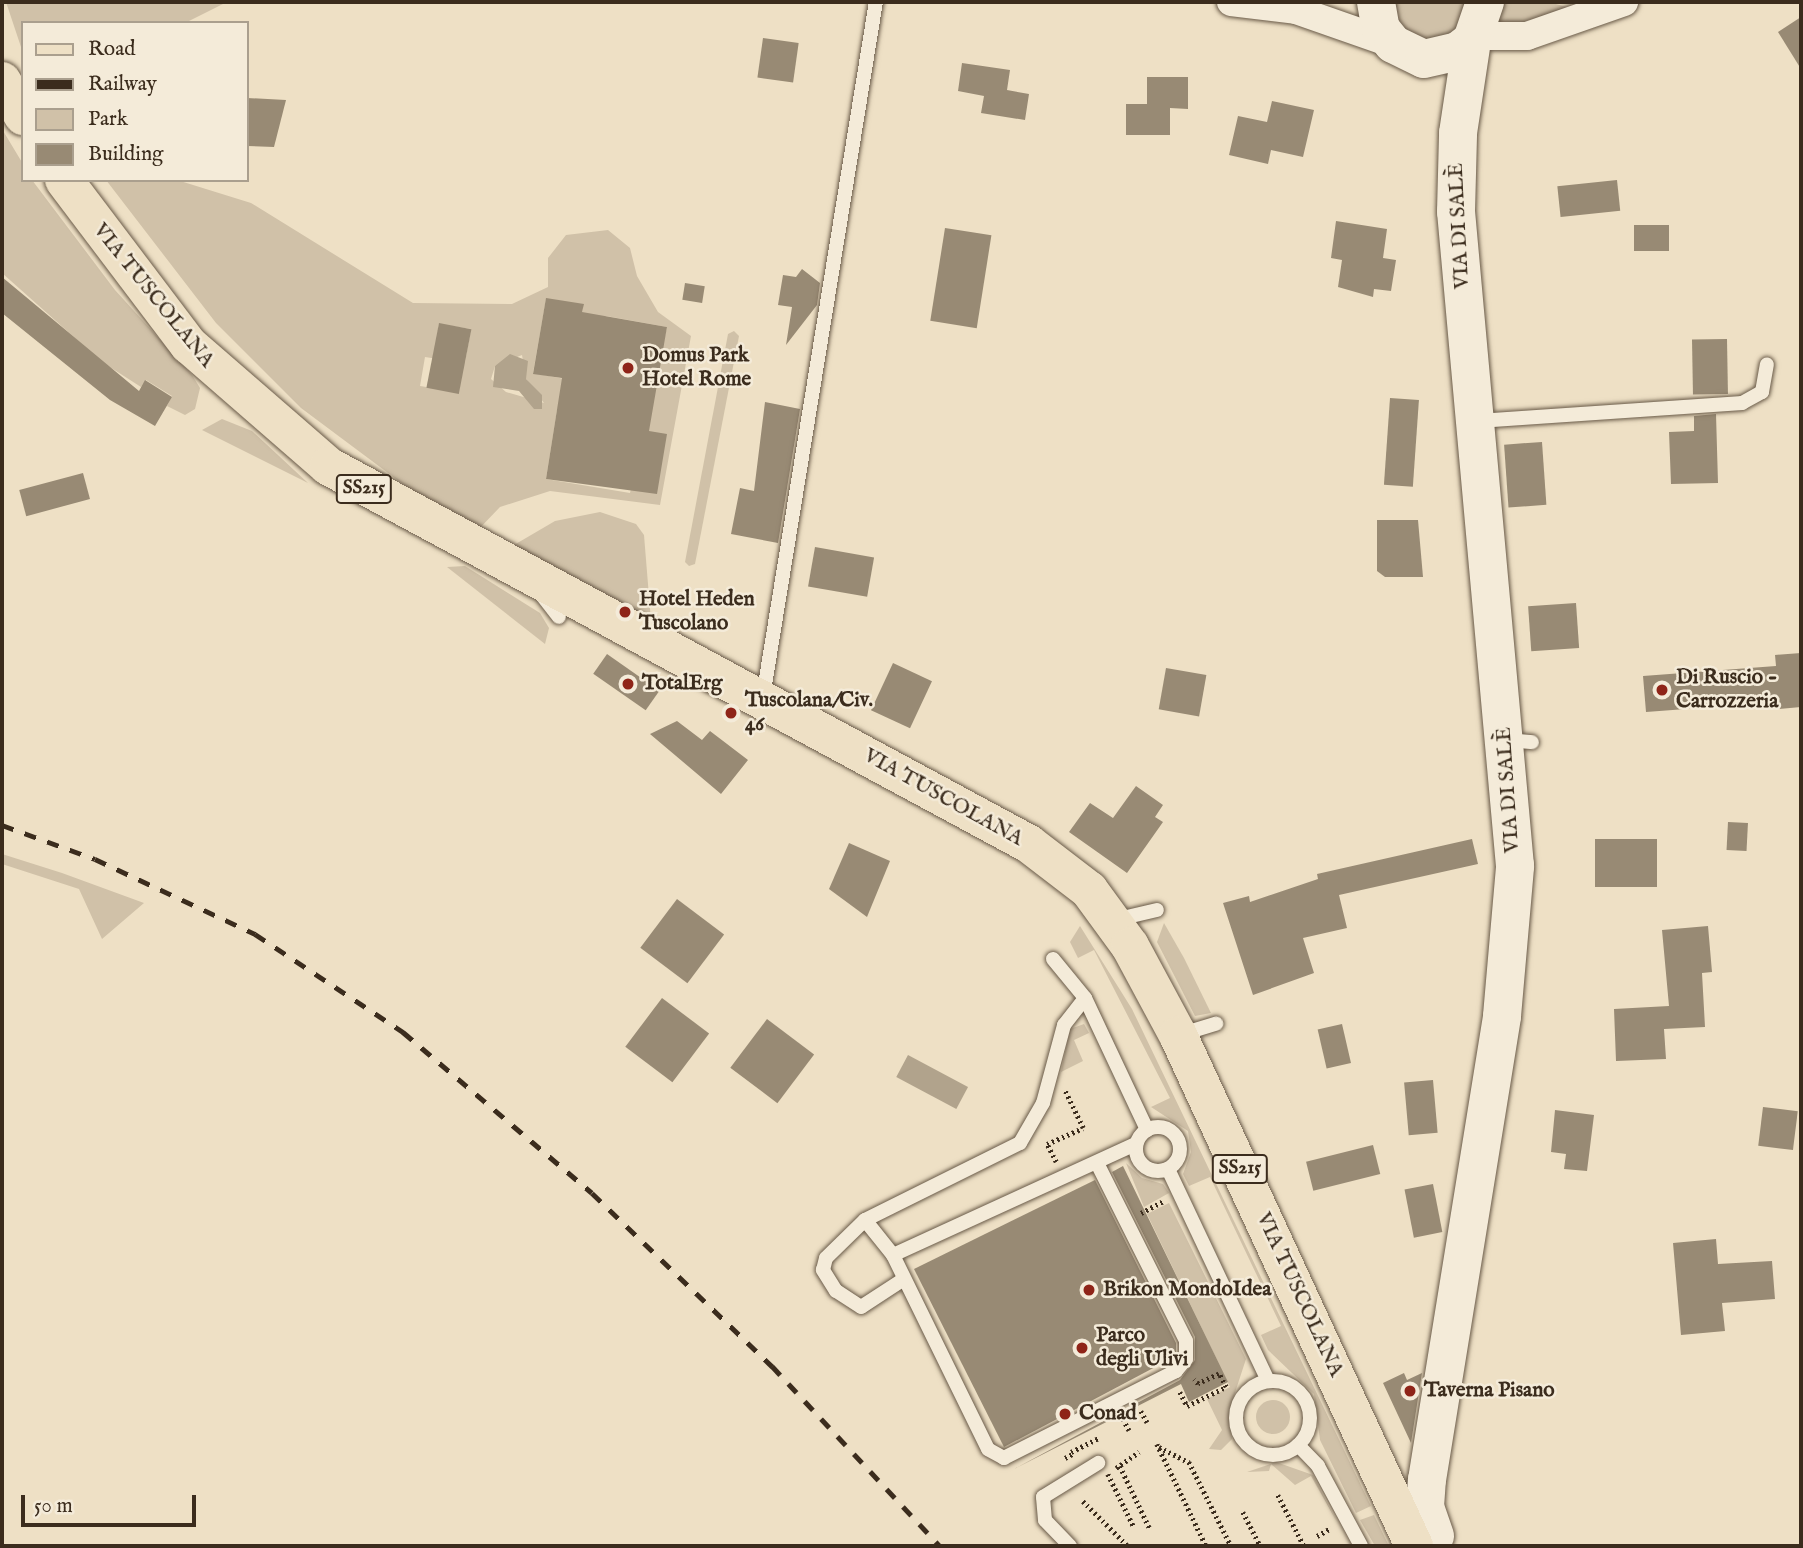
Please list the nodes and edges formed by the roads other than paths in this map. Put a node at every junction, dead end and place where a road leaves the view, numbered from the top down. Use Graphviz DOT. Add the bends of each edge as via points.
graph roads {
  1 [pos="876,2"];
  2 [pos="1231,2"];
  3 [pos="1376,2"];
  4 [pos="1624,2"];
  5 [pos="1277,3"];
  6 [pos="1482,36"];
  7 [pos="1393,44"];
  8 [pos="2,81"];
  9 [pos="21,113"];
  10 [pos="65,182"];
  11 [pos="1767,365"];
  12 [pos="1473,421"];
  13 [pos="532,582"];
  14 [pos="559,617"];
  15 [pos="744,699"];
  16 [pos="1157,910"];
  17 [pos="1114,920"];
  18 [pos="1053,959"];
  19 [pos="1085,998"];
  20 [pos="1216,1024"];
  21 [pos="1178,1035"];
  22 [pos="1147,1130"];
  23 [pos="1136,1144"];
  24 [pos="1097,1163"];
  25 [pos="1168,1169"];
  26 [pos="865,1220"];
  27 [pos="892,1255"];
  28 [pos="904,1279"];
  29 [pos="1268,1381"];
  30 [pos="1298,1445"];
  31 [pos="1098,1463"];
  32 [pos="1430,1543"];
  33 [pos="1070,1546"];
  34 [pos="1361,1546"];
  1 -- 15 [label="lane"];
  2 -- 5 [label="street"];
  3 -- 7 [label="main road" via="1381,29"];
  4 -- 6 [label="street"];
  5 -- 7 [label="street"];
  6 -- 7 [label="main road" via="1442,58 1416,56"];
  6 -- 12 [label="main road, VIA DI SALÈ" via="1455,180"];
  8 -- 9 [label="main road"];
  10 -- 13 [label="main road, VIA TUSCOLANA / SS215" via="173,328 250,404 358,485"];
  11 -- 12 [label="lane" via="1762,392 1742,403"];
  12 -- 32 [label="main road, VIA DI SALÈ" via="1519,741 1500,1030 1427,1480"];
  13 -- 14 [label="lane"];
  13 -- 15 [label="main road, VIA TUSCOLANA / SS215"];
  15 -- 17 [label="main road, VIA TUSCOLANA / SS215" via="1029,844 1079,880"];
  16 -- 17 [label="lane"];
  17 -- 21 [label="main road, VIA TUSCOLANA / SS215"];
  18 -- 19 [label="lane"];
  19 -- 22 [label="lane"];
  19 -- 26 [label="lane" via="1064,1025 1043,1103 1020,1143"];
  20 -- 21 [label="lane"];
  21 -- 32 [label="main road, VIA TUSCOLANA / SS215" via="1388,1484"];
  22 -- 23 [label="lane"];
  22 -- 25 [label="lane" via="1161,1127 1178,1139 1178,1159"];
  23 -- 24 [label="lane"];
  23 -- 25 [label="lane" via="1144,1167"];
  24 -- 27 [label="lane" via="1012,1203 986,1207"];
  24 -- 28 [label="lane" via="1186,1341 1186,1359 1176,1371 1004,1458 988,1448"];
  25 -- 29 [label="lane"];
  26 -- 27 [label="lane"];
  26 -- 28 [label="lane" via="826,1258 827,1283 861,1307"];
  27 -- 28 [label="lane"];
  29 -- 30 [label="lane" via="1290,1385 1306,1402 1309,1425"];
  29 -- 30 [label="lane" via="1242,1397 1236,1416 1241,1436 1262,1453"];
  30 -- 34 [label="lane" via="1318,1466"];
  31 -- 33 [label="lane" via="1043,1497 1045,1520"];
}
